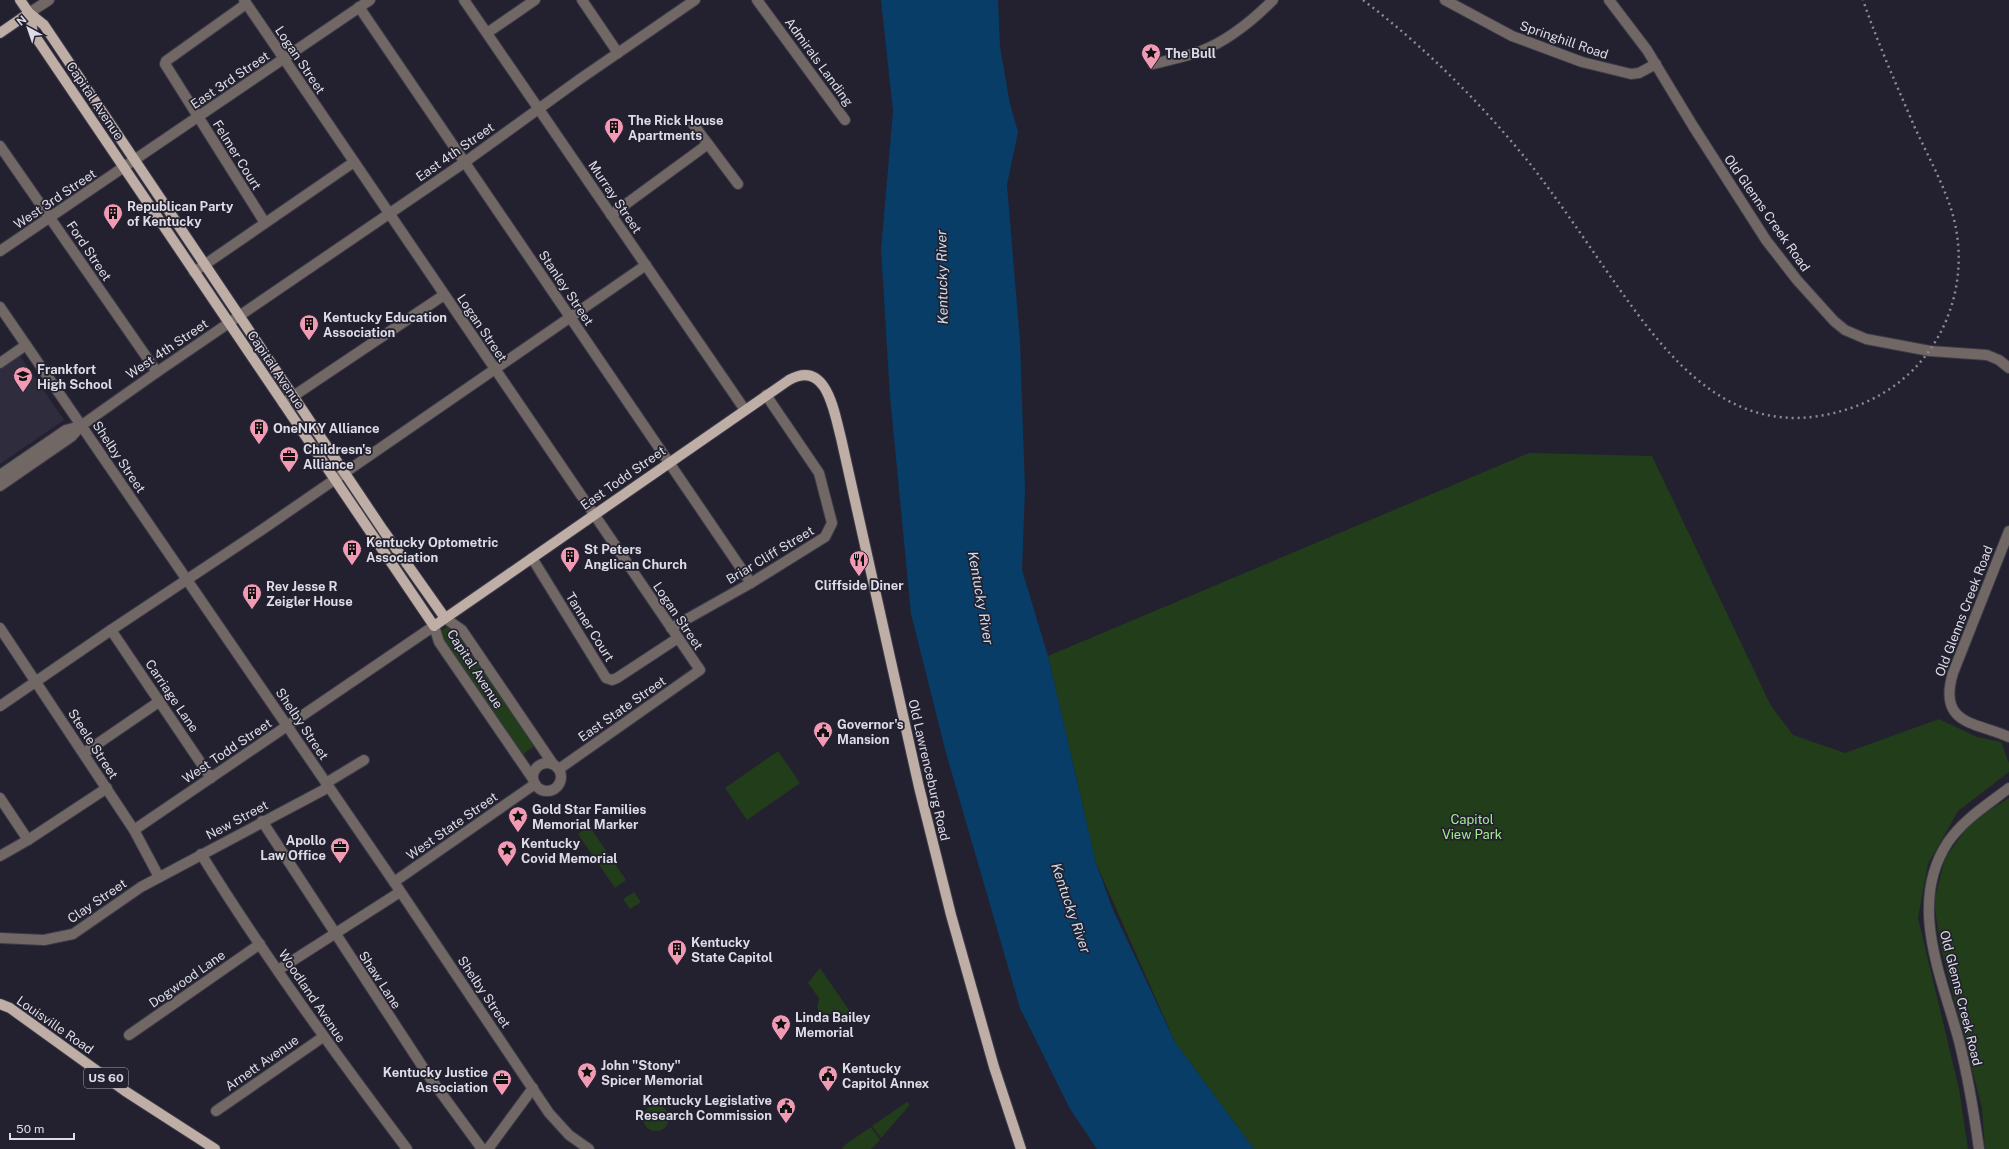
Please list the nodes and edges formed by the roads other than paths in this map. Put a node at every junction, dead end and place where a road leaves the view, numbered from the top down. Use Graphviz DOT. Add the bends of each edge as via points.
graph roads {
  1 [pos="20,0"];
  2 [pos="49,0"];
  3 [pos="370,0"];
  4 [pos="464,0"];
  5 [pos="535,0"];
  6 [pos="582,0"];
  7 [pos="757,0"];
  8 [pos="1273,0"];
  9 [pos="1445,0"];
  10 [pos="1609,0"];
  11 [pos="691,1"];
  12 [pos="245,2"];
  13 [pos="359,7"];
  14 [pos="29,13"];
  15 [pos="0,33"];
  16 [pos="487,33"];
  17 [pos="618,53"];
  18 [pos="284,59"];
  19 [pos="1153,64"];
  20 [pos="1656,64"];
  21 [pos="539,109"];
  22 [pos="198,118"];
  23 [pos="845,120"];
  24 [pos="693,124"];
  25 [pos="708,144"];
  26 [pos="0,146"];
  27 [pos="136,161"];
  28 [pos="354,162"];
  29 [pos="465,162"];
  30 [pos="125,168"];
  31 [pos="738,184"];
  32 [pos="389,213"];
  33 [pos="611,215"];
  34 [pos="50,217"];
  35 [pos="266,223"];
  36 [pos="0,251"];
  37 [pos="205,265"];
  38 [pos="646,265"];
  39 [pos="194,272"];
  40 [pos="444,295"];
  41 [pos="0,307"];
  42 [pos="240,315"];
  43 [pos="570,317"];
  44 [pos="229,323"];
  45 [pos="26,345"];
  46 [pos="0,363"];
  47 [pos="2009,368"];
  48 [pos="495,369"];
  49 [pos="157,372"];
  50 [pos="827,393"];
  51 [pos="766,395"];
  52 [pos="293,396"];
  53 [pos="283,403"];
  54 [pos="745,410"];
  55 [pos="82,425"];
  56 [pos="668,462"];
  57 [pos="345,473"];
  58 [pos="0,475"];
  59 [pos="336,479"];
  60 [pos="0,486"];
  61 [pos="594,515"];
  62 [pos="2009,531"];
  63 [pos="532,558"];
  64 [pos="187,580"];
  65 [pos="751,583"];
  66 [pos="445,618"];
  67 [pos="434,626"];
  68 [pos="0,628"];
  69 [pos="671,628"];
  70 [pos="110,630"];
  71 [pos="678,638"];
  72 [pos="700,670"];
  73 [pos="36,680"];
  74 [pos="160,701"];
  75 [pos="0,706"];
  76 [pos="287,726"];
  77 [pos="2009,737"];
  78 [pos="84,753"];
  79 [pos="364,760"];
  80 [pos="556,766"];
  81 [pos="211,778"];
  82 [pos="534,782"];
  83 [pos="327,785"];
  84 [pos="107,788"];
  85 [pos="2009,788"];
  86 [pos="0,798"];
  87 [pos="262,821"];
  88 [pos="134,830"];
  89 [pos="28,840"];
  90 [pos="201,854"];
  91 [pos="0,856"];
  92 [pos="159,878"];
  93 [pos="394,882"];
  94 [pos="400,892"];
  95 [pos="334,934"];
  96 [pos="0,938"];
  97 [pos="260,944"];
  98 [pos="278,970"];
  99 [pos="0,1004"];
  100 [pos="129,1035"];
  101 [pos="323,1037"];
  102 [pos="534,1088"];
  103 [pos="216,1111"];
  104 [pos="215,1149"];
  105 [pos="407,1149"];
  106 [pos="482,1149"];
  107 [pos="488,1149"];
  108 [pos="589,1149"];
  109 [pos="1021,1149"];
  110 [pos="1979,1149"];
  1 -- 14 [label="main road, Capital Avenue"];
  2 -- 14 [label="street"];
  3 -- 13 [label="street, East 3rd Street"];
  4 -- 16 [label="street, Murray Street"];
  5 -- 16 [label="street"];
  6 -- 17 [label="street"];
  7 -- 23 [label="street, Admirals Landing"];
  8 -- 19 [label="street" via="1232,34 1213,46 1195,54"];
  9 -- 20 [label="street, Springhill Road" via="1512,36 1582,62 1631,74 1640,73"];
  10 -- 20 [label="street, Old Glenns Creek Road"];
  11 -- 17 [label="street, East 4th Street"];
  12 -- 18 [label="street, Logan Street"];
  12 -- 22 [label="street, Felmer Court" via="166,61 166,68"];
  13 -- 18 [label="street, East 3rd Street"];
  13 -- 29 [label="street, Stanley Street"];
  14 -- 15 [label="main road"];
  14 -- 27 [label="main road, Capital Avenue" via="44,25"];
  14 -- 30 [label="main road, Capital Avenue" via="33,32"];
  16 -- 21 [label="street, Murray Street"];
  17 -- 21 [label="street, East 4th Street"];
  18 -- 22 [label="street, East 3rd Street"];
  18 -- 28 [label="street, Logan Street"];
  20 -- 47 [label="street, Old Glenns Creek Road" via="1692,126 1766,240 1797,280 1837,324 1858,336 1881,342 1930,351 1987,355"];
  21 -- 29 [label="street, East 4th Street"];
  21 -- 33 [label="street, Murray Street"];
  22 -- 27 [label="street, East 3rd Street"];
  22 -- 35 [label="street, Felmer Court"];
  24 -- 25 [label="street"];
  25 -- 31 [label="street"];
  25 -- 33 [label="street"];
  26 -- 34 [label="street, Ford Street"];
  27 -- 30 [label="street, East 3rd Street"];
  27 -- 37 [label="main road, Capital Avenue"];
  28 -- 32 [label="street, Logan Street"];
  28 -- 35 [label="street"];
  29 -- 32 [label="street, East 4th Street"];
  29 -- 43 [label="street, Stanley Street"];
  30 -- 34 [label="street, West 3rd Street"];
  30 -- 39 [label="main road, Capital Avenue"];
  32 -- 40 [label="street, Logan Street"];
  32 -- 42 [label="street, East 4th Street"];
  33 -- 38 [label="street, Murray Street"];
  34 -- 36 [label="street, West 3rd Street"];
  34 -- 49 [label="street, Ford Street"];
  35 -- 37 [label="street"];
  37 -- 39 [label="street"];
  37 -- 42 [label="main road, Capital Avenue"];
  38 -- 43 [label="street"];
  38 -- 54 [label="street, Murray Street"];
  39 -- 44 [label="main road, Capital Avenue"];
  40 -- 48 [label="street, Logan Street"];
  40 -- 52 [label="street"];
  41 -- 45 [label="street, Shelby Street"];
  42 -- 44 [label="street, East 4th Street"];
  42 -- 52 [label="main road, Capital Avenue"];
  43 -- 48 [label="street"];
  43 -- 56 [label="street, Stanley Street"];
  44 -- 49 [label="street, West 4th Street"];
  44 -- 53 [label="main road, Capital Avenue"];
  45 -- 46 [label="street"];
  45 -- 55 [label="street, Shelby Street"];
  48 -- 57 [label="street"];
  48 -- 61 [label="street, Logan Street"];
  49 -- 55 [label="street, West 4th Street"];
  50 -- 51 [label="main road, East Todd Street" via="820,382 806,374 798,375"];
  50 -- 109 [label="main road, Old Lawrenceburg Road" via="841,438 951,916 994,1067"];
  51 -- 54 [label="main road, East Todd Street"];
  51 -- 65 [label="street, Briar Cliff Street" via="819,472 832,523 825,537"];
  52 -- 53 [label="street"];
  52 -- 57 [label="main road, Capital Avenue"];
  53 -- 59 [label="main road, Capital Avenue"];
  54 -- 56 [label="main road, East Todd Street"];
  55 -- 58 [label="street, West 4th Street" via="66,430"];
  55 -- 60 [label="street, West 4th Street" via="71,437"];
  55 -- 64 [label="street, Shelby Street"];
  56 -- 61 [label="main road, East Todd Street"];
  56 -- 65 [label="street, Stanley Street"];
  57 -- 59 [label="street"];
  57 -- 66 [label="main road, Capital Avenue"];
  59 -- 64 [label="street"];
  59 -- 67 [label="main road, Capital Avenue"];
  61 -- 63 [label="main road, East Todd Street"];
  61 -- 69 [label="street, Logan Street"];
  62 -- 77 [label="street, Old Glenns Creek Road" via="1953,673 1949,692 1953,707 1963,720"];
  63 -- 66 [label="main road, East Todd Street"];
  63 -- 71 [label="street, Tanner Court" via="606,678 617,678"];
  64 -- 70 [label="street"];
  64 -- 76 [label="street, Shelby Street"];
  65 -- 69 [label="street, Briar Cliff Street"];
  66 -- 67 [label="main road, East Todd Street"];
  66 -- 80 [label="street, Capital Avenue" via="462,630"];
  67 -- 76 [label="street, West Todd Street"];
  67 -- 82 [label="street, Capital Avenue" via="439,642"];
  68 -- 73 [label="street, Steele Street"];
  69 -- 71 [label="street, Logan Street"];
  70 -- 73 [label="street"];
  70 -- 74 [label="street, Carriage Lane"];
  71 -- 72 [label="street, Logan Street"];
  72 -- 80 [label="street, East State Street"];
  73 -- 75 [label="street"];
  73 -- 78 [label="street, Steele Street"];
  74 -- 78 [label="street"];
  74 -- 81 [label="street, Carriage Lane"];
  76 -- 81 [label="street, West Todd Street"];
  76 -- 83 [label="street, Shelby Street"];
  78 -- 84 [label="street, Steele Street"];
  79 -- 83 [label="street, New Street"];
  80 -- 82 [label="street" via="549,762 540,764 534,771"];
  80 -- 82 [label="street" via="561,780 554,790 542,790"];
  81 -- 88 [label="street, West Todd Street"];
  82 -- 93 [label="street, West State Street" via="525,791"];
  83 -- 87 [label="street, New Street"];
  83 -- 93 [label="street, Shelby Street"];
  84 -- 88 [label="street, Steele Street"];
  84 -- 89 [label="street"];
  85 -- 110 [label="street, Old Glenns Creek Road" via="1971,816 1957,831 1939,860 1929,891 1928,910 1933,948 1964,1063"];
  86 -- 89 [label="street"];
  87 -- 90 [label="street, New Street"];
  87 -- 95 [label="street, Shaw Lane"];
  88 -- 92 [label="street, Steele Street"];
  89 -- 91 [label="street"];
  90 -- 92 [label="street, New Street"];
  90 -- 97 [label="street, Woodland Avenue"];
  92 -- 96 [label="street, Clay Street" via="126,896 73,934 44,940"];
  93 -- 94 [label="street, Shelby Street"];
  94 -- 95 [label="street"];
  94 -- 102 [label="street, Shelby Street"];
  95 -- 98 [label="street"];
  95 -- 106 [label="street, Shaw Lane" via="428,1075"];
  97 -- 98 [label="street, Woodland Avenue"];
  97 -- 100 [label="street, Dogwood Lane"];
  98 -- 101 [label="street, Woodland Avenue"];
  99 -- 104 [label="main road, Louisville Road / US 60" via="10,1008 125,1091"];
  101 -- 103 [label="street, Arnett Avenue"];
  101 -- 105 [label="street, Woodland Avenue"];
  102 -- 107 [label="street"];
  102 -- 108 [label="street, Shelby Street" via="558,1125"];
}
